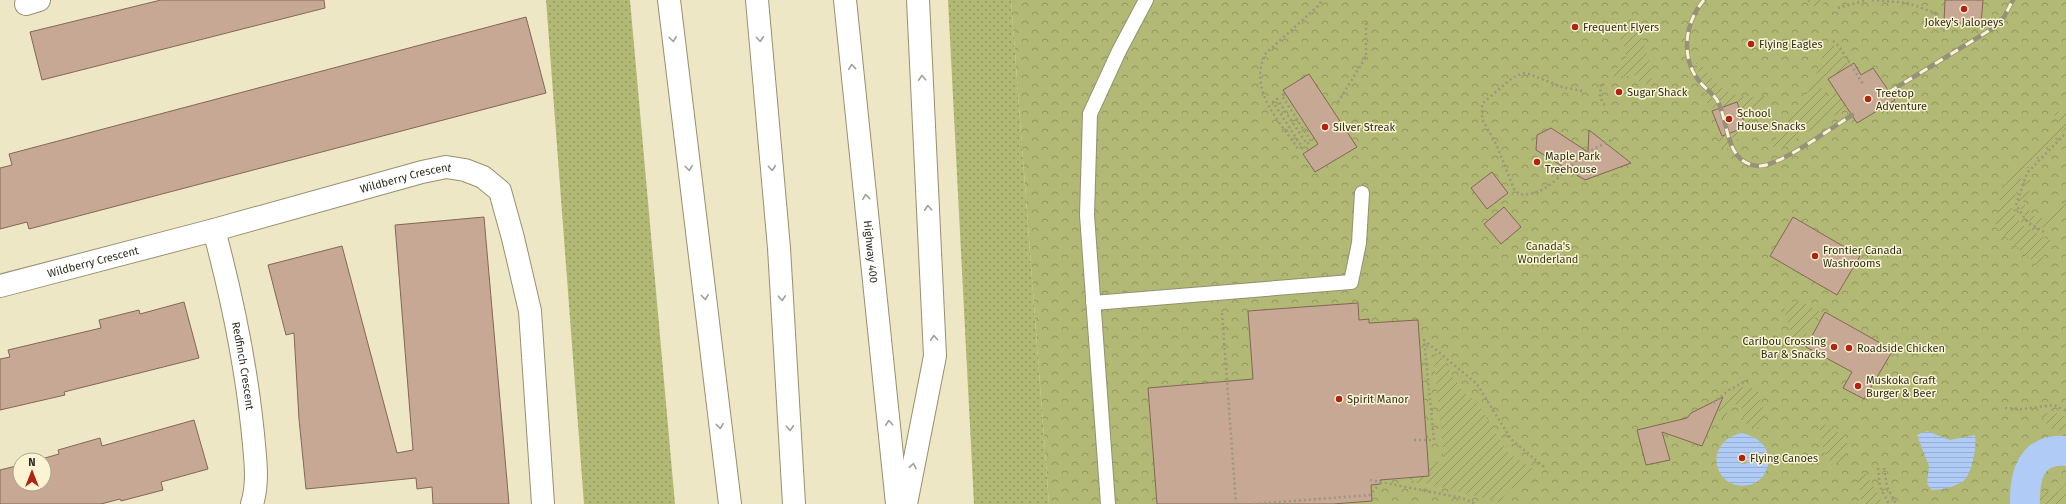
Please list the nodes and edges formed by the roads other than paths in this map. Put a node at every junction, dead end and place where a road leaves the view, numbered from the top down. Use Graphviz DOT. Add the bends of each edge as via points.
graph roads {
  1 [pos="669,0"];
  2 [pos="756,0"];
  3 [pos="845,0"];
  4 [pos="918,0"];
  5 [pos="1146,0"];
  6 [pos="1362,193"];
  7 [pos="214,230"];
  8 [pos="0,286"];
  9 [pos="1093,303"];
  10 [pos="252,504"];
  11 [pos="543,504"];
  12 [pos="730,504"];
  13 [pos="794,504"];
  14 [pos="896,504"];
  15 [pos="906,504"];
  16 [pos="1108,504"];
  1 -- 12 [label="main road, one-way"];
  2 -- 13 [label="main road, one-way" via="779,248"];
  14 -- 3 [label="main road, Highway 400, one-way"];
  15 -- 4 [label="main road, one-way" via="934,356"];
  5 -- 9 [label="lane" via="1118,51 1090,114 1087,216"];
  6 -- 9 [label="lane" via="1359,243 1351,282"];
  7 -- 8 [label="main road, Wildberry Crescent"];
  7 -- 10 [label="main road, Redfinch Crescent" via="248,387 256,481"];
  7 -- 11 [label="main road, Wildberry Crescent" via="446,166 483,177 500,191 530,311"];
  9 -- 16 [label="lane"];
}
